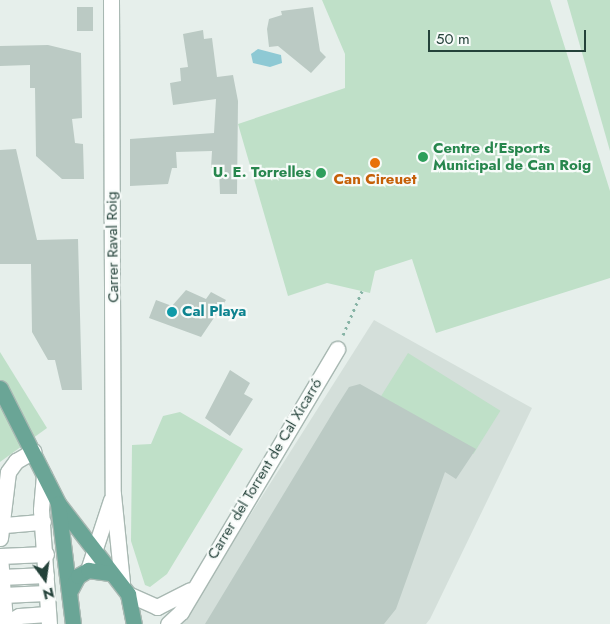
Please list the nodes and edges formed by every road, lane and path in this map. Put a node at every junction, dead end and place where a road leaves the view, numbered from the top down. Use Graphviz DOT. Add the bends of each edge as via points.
graph roads {
  1 [pos="111,0"];
  2 [pos="362,291"];
  3 [pos="338,349"];
  4 [pos="0,388"];
  5 [pos="34,451"];
  6 [pos="44,474"];
  7 [pos="113,494"];
  8 [pos="58,502"];
  9 [pos="43,522"];
  10 [pos="2,531"];
  11 [pos="95,551"];
  12 [pos="46,554"];
  13 [pos="88,570"];
  14 [pos="110,573"];
  15 [pos="46,575"];
  16 [pos="1,577"];
  17 [pos="125,588"];
  18 [pos="193,588"];
  19 [pos="71,589"];
  20 [pos="46,593"];
  21 [pos="3,595"];
  22 [pos="181,618"];
  23 [pos="48,619"];
  24 [pos="5,623"];
  25 [pos="73,624"];
  26 [pos="134,624"];
  27 [pos="168,624"];
  1 -- 7 [label="street, Carrer Raval Roig"];
  2 -- 3 [label="path"];
  3 -- 18 [label="street, Carrer del Torrent de Cal Xicarró"];
  4 -- 5 [label="main road"];
  5 -- 6 [label="main road"];
  5 -- 10 [label="street" via="16,461 8,472"];
  6 -- 8 [label="main road"];
  6 -- 9 [label="street"];
  7 -- 11 [label="street, Carrer Raval Roig"];
  7 -- 17 [label="street, Carrer Raval Roig"];
  8 -- 11 [label="main road"];
  8 -- 19 [label="main road"];
  9 -- 10 [label="street"];
  9 -- 12 [label="street"];
  11 -- 13 [label="street, Carrer Raval Roig"];
  11 -- 14 [label="main road"];
  12 -- 15 [label="street"];
  12 -- 16 [label="street" via="0,556"];
  13 -- 14 [label="main road"];
  13 -- 19 [label="main road" via="78,576"];
  14 -- 17 [label="main road"];
  15 -- 16 [label="street"];
  15 -- 20 [label="street"];
  16 -- 21 [label="street"];
  17 -- 18 [label="street, Carrer del Torrent de Cal Xicarró" via="157,608"];
  17 -- 26 [label="main road"];
  18 -- 22 [label="street, Carrer del Torrent de Cal Xicarró"];
  19 -- 25 [label="main road"];
  20 -- 21 [label="street"];
  20 -- 23 [label="street"];
  21 -- 24 [label="street"];
  22 -- 27 [label="street, Carrer del Torrent de Cal Xicarró"];
  23 -- 24 [label="street"];
}
